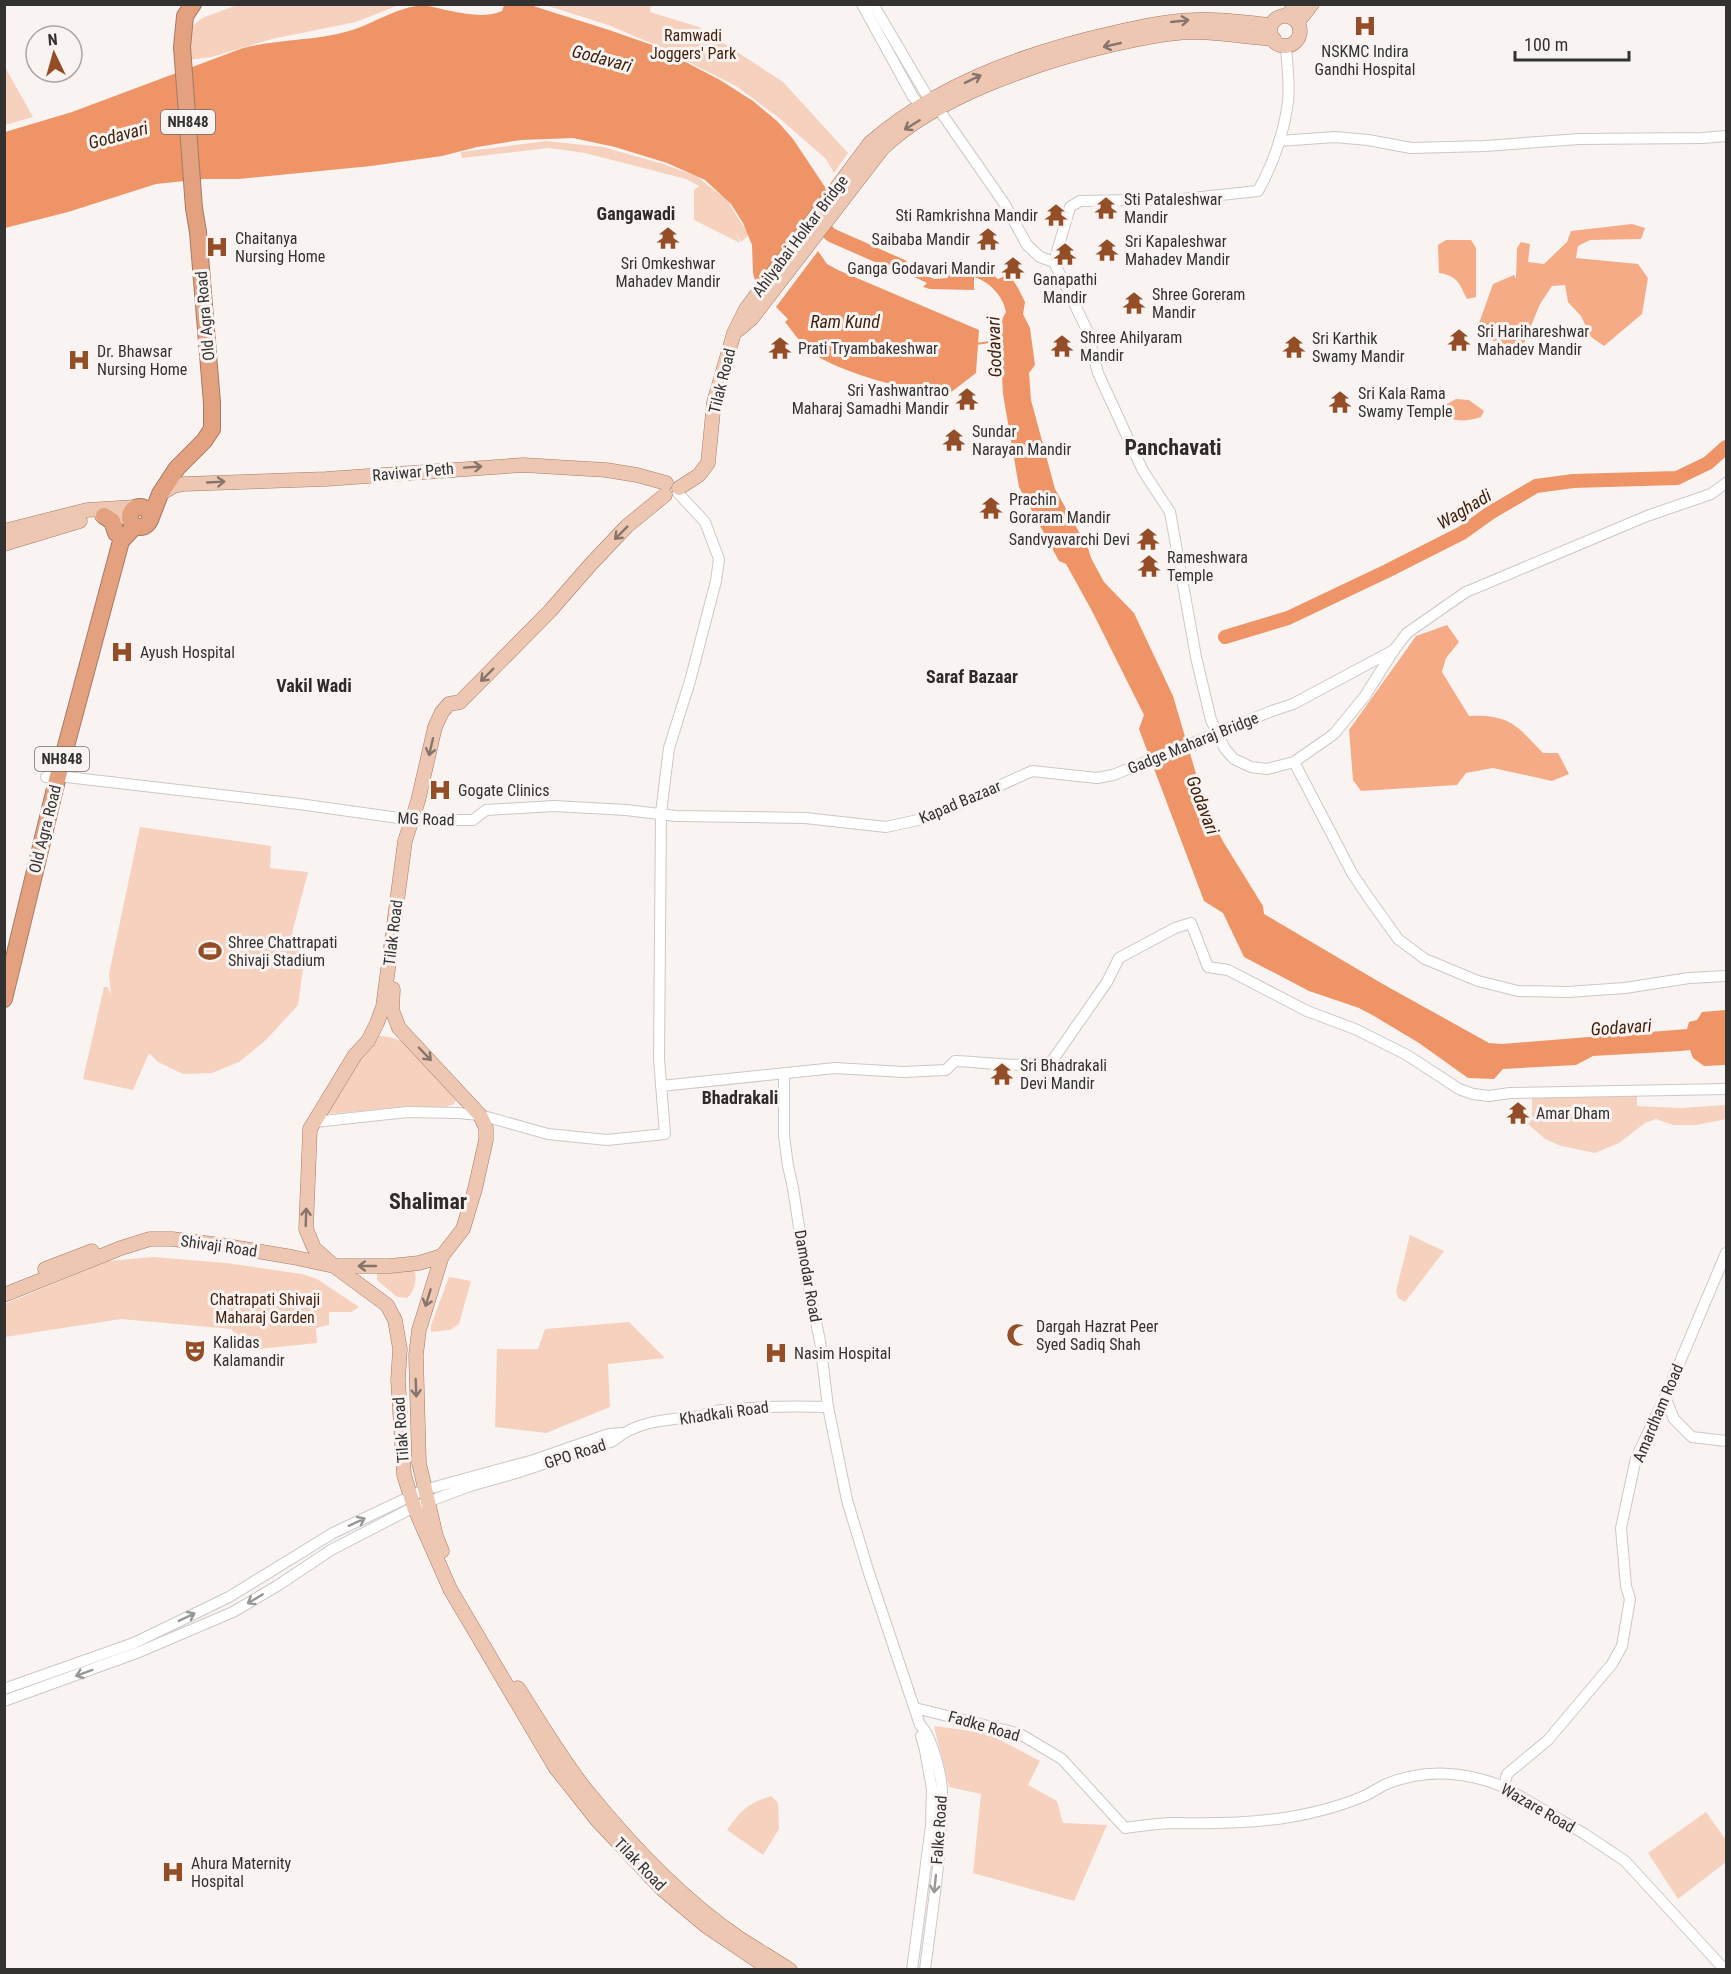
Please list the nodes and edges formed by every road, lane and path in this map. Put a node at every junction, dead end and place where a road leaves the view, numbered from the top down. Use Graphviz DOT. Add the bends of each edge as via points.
graph roads {
  1 [pos="180,4"];
  2 [pos="193,4"];
  3 [pos="862,4"];
  4 [pos="873,4"];
  5 [pos="1299,4"];
  6 [pos="1312,4"];
  7 [pos="1293,19"];
  8 [pos="1271,25"];
  9 [pos="1280,43"];
  10 [pos="182,47"];
  11 [pos="929,105"];
  12 [pos="1726,136"];
  13 [pos="1279,141"];
  14 [pos="1054,261"];
  15 [pos="734,333"];
  16 [pos="177,468"];
  17 [pos="1726,483"];
  18 [pos="184,484"];
  19 [pos="672,490"];
  20 [pos="160,494"];
  21 [pos="104,516"];
  22 [pos="138,517"];
  23 [pos="4,531"];
  24 [pos="116,533"];
  25 [pos="4,544"];
  26 [pos="1394,650"];
  27 [pos="1294,762"];
  28 [pos="1113,775"];
  29 [pos="52,776"];
  30 [pos="661,813"];
  31 [pos="805,818"];
  32 [pos="413,820"];
  33 [pos="4,950"];
  34 [pos="1726,975"];
  35 [pos="4,999"];
  36 [pos="399,1028"];
  37 [pos="374,1029"];
  38 [pos="783,1074"];
  39 [pos="660,1086"];
  40 [pos="1726,1089"];
  41 [pos="480,1115"];
  42 [pos="315,1122"];
  43 [pos="314,1248"];
  44 [pos="1726,1253"];
  45 [pos="442,1256"];
  46 [pos="334,1266"];
  47 [pos="4,1286"];
  48 [pos="4,1295"];
  49 [pos="1665,1397"];
  50 [pos="828,1407"];
  51 [pos="623,1433"];
  52 [pos="1726,1441"];
  53 [pos="419,1499"];
  54 [pos="267,1575"];
  55 [pos="277,1586"];
  56 [pos="136,1648"];
  57 [pos="4,1689"];
  58 [pos="4,1701"];
  59 [pos="915,1708"];
  60 [pos="920,1725"];
  61 [pos="1504,1787"];
  62 [pos="1125,1828"];
  63 [pos="771,1970"];
  64 [pos="790,1970"];
  65 [pos="912,1970"];
  66 [pos="925,1970"];
  67 [pos="1725,1970"];
  1 -- 10 [label="highway, Old Agra Road / NH848" via="174,31"];
  2 -- 10 [label="highway, Old Agra Road / NH848" via="184,16"];
  3 -- 11 [label="street" via="913,97"];
  4 -- 11 [label="street"];
  5 -- 7 [label="main road"];
  6 -- 7 [label="main road"];
  7 -- 8 [label="main road" via="1278,17"];
  7 -- 9 [label="main road" via="1301,28 1299,39 1291,45"];
  8 -- 9 [label="main road" via="1270,34"];
  11 -- 8 [label="main road, one-way" via="993,69 1076,41 1160,23 1196,20"];
  9 -- 11 [label="main road, one-way" via="1192,32 1155,36 1090,50"];
  9 -- 13 [label="street" via="1288,101"];
  10 -- 16 [label="highway, Old Agra Road / NH848" via="212,429"];
  11 -- 14 [label="street" via="942,114 1004,203 1027,245 1040,257"];
  11 -- 15 [label="main road, Ahilyabai Holkar Bridge" via="897,134 876,146"];
  12 -- 13 [label="street" via="1411,148 1335,137"];
  13 -- 14 [label="street" via="1258,190 1182,199 1080,201 1070,207"];
  14 -- 27 [label="street" via="1087,330 1098,373 1143,471 1170,512 1211,720 1234,759 1267,769"];
  15 -- 19 [label="main road, Tilak Road" via="714,402 708,464 699,475"];
  16 -- 18 [label="highway" via="176,479"];
  16 -- 20 [label="highway, Old Agra Road / NH848"];
  17 -- 26 [label="street" via="1711,494 1647,516 1466,592 1407,633"];
  18 -- 19 [label="main road, Raviwar Peth, one-way" via="524,465 637,475"];
  18 -- 20 [label="main road, Raviwar Peth"];
  19 -- 30 [label="street" via="705,522 719,559 690,681 669,748"];
  19 -- 32 [label="main road, Tilak Road, one-way" via="627,526 460,702 448,704 435,727"];
  20 -- 22 [label="highway, Old Agra Road / NH848"];
  21 -- 22 [label="main road"];
  21 -- 24 [label="highway" via="112,521"];
  21 -- 25 [label="main road"];
  22 -- 23 [label="main road" via="87,510"];
  22 -- 24 [label="highway, Old Agra Road / NH848"];
  22 -- 29 [label="highway, Old Agra Road / NH848" via="122,541"];
  24 -- 29 [label="highway, Old Agra Road / NH848"];
  26 -- 27 [label="street" via="1365,696 1334,734"];
  26 -- 28 [label="street, Gadge Maharaj Bridge, bridge" via="1293,704"];
  27 -- 34 [label="street" via="1352,873 1398,939 1425,959 1478,981 1518,992 1625,988"];
  28 -- 31 [label="street, Kapad Bazaar" via="1097,778 1032,771 946,810 886,827"];
  29 -- 32 [label="street, MG Road"];
  29 -- 33 [label="highway, Old Agra Road / NH848"];
  29 -- 35 [label="highway, Old Agra Road / NH848"];
  30 -- 31 [label="street, MG Road"];
  30 -- 32 [label="street, MG Road" via="554,806 486,810 473,820"];
  30 -- 39 [label="street"];
  32 -- 36 [label="main road, Tilak Road" via="414,842 392,998"];
  32 -- 37 [label="main road, Tilak Road" via="405,841 383,1007"];
  36 -- 37 [label="main road"];
  36 -- 41 [label="main road, Tilak Road, one-way"];
  37 -- 42 [label="main road, Tilak Road"];
  38 -- 39 [label="street"];
  38 -- 40 [label="street" via="835,1068 946,1070 955,1060 1027,1064 1052,1061 1107,982 1119,958 1191,923 1208,966 1228,970 1307,1011 1355,1029 1473,1094"];
  38 -- 50 [label="street, Damodar Road" via="788,1166"];
  39 -- 41 [label="street" via="665,1134 607,1140 548,1134"];
  41 -- 42 [label="street" via="406,1112"];
  41 -- 45 [label="main road, Tilak Road" via="486,1140 475,1189 463,1229"];
  43 -- 42 [label="main road, Tilak Road, one-way" via="306,1229 308,1150 310,1129"];
  43 -- 46 [label="main road, Tilak Road"];
  43 -- 47 [label="main road, Shivaji Road" via="299,1251 169,1231 145,1232"];
  44 -- 49 [label="street, Amardham Road"];
  45 -- 46 [label="main road, Shivaji Road, one-way" via="390,1266"];
  45 -- 53 [label="main road, Tilak Road, one-way" via="419,1330 416,1354"];
  46 -- 48 [label="main road, Shivaji Road" via="221,1245 150,1239"];
  46 -- 53 [label="main road, Tilak Road" via="387,1305 394,1320 400,1349 404,1475"];
  49 -- 52 [label="street" via="1674,1419 1692,1437"];
  49 -- 61 [label="street, Amardham Road" via="1636,1458 1621,1528 1630,1599 1622,1646 1612,1664 1548,1740 1507,1774"];
  50 -- 51 [label="street, Khadkali Road" via="785,1405 709,1412 646,1423"];
  50 -- 59 [label="street, Damodar Road" via="847,1500"];
  51 -- 53 [label="street, GPO Road" via="609,1434 539,1462"];
  54 -- 53 [label="street, GPO Road, one-way" via="333,1533 383,1510"];
  53 -- 55 [label="street, GPO Road"];
  53 -- 63 [label="main road, Tilak Road" via="433,1554 450,1589 555,1767 597,1820 662,1889 706,1926"];
  53 -- 64 [label="main road, Tilak Road" via="450,1571 520,1691 587,1791 669,1881 738,1937"];
  54 -- 55 [label="street"];
  56 -- 54 [label="street, GPO Road, one-way"];
  55 -- 56 [label="street, GPO Road, one-way" via="233,1612"];
  56 -- 57 [label="street"];
  56 -- 58 [label="street, one-way"];
  59 -- 60 [label="street, Damodar Road"];
  59 -- 62 [label="street, Fadke Road" via="1020,1734 1062,1759"];
  60 -- 65 [label="street, Falke Road" via="932,1789 931,1826"];
  60 -- 66 [label="street, Falke Road, one-way" via="933,1748 942,1787"];
  61 -- 62 [label="street, Wazare Road" via="1464,1774 1426,1773 1386,1784 1341,1804 1284,1818"];
  61 -- 67 [label="street, Wazare Road" via="1625,1861"];
}
